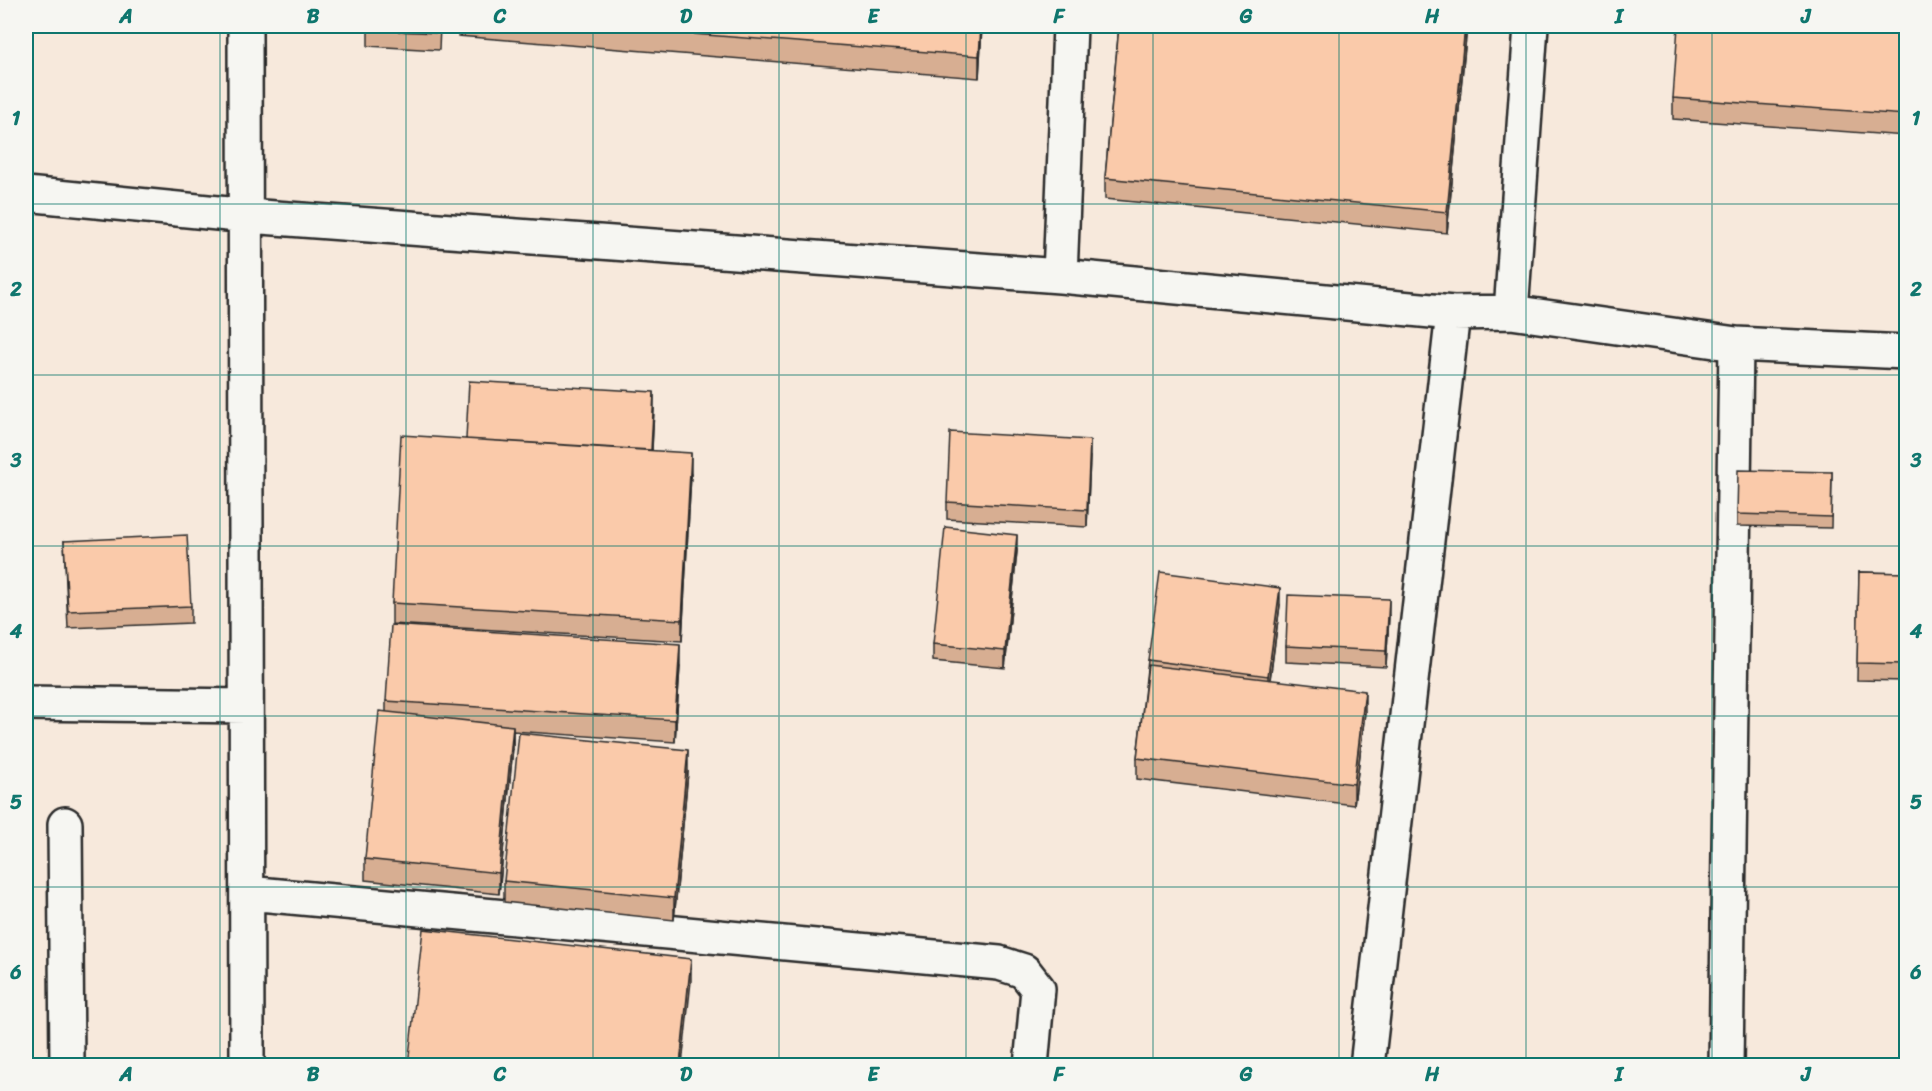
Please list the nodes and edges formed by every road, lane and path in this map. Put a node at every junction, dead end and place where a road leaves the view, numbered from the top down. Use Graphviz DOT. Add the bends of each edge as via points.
graph roads {
  1 [pos="245,26"];
  2 [pos="1070,26"];
  3 [pos="1531,26"];
  4 [pos="26,194"];
  5 [pos="248,216"];
  6 [pos="1060,276"];
  7 [pos="1511,312"];
  8 [pos="1454,313"];
  9 [pos="1736,344"];
  10 [pos="1906,352"];
  11 [pos="26,703"];
  12 [pos="246,706"];
  13 [pos="65,825"];
  14 [pos="246,893"];
  15 [pos="67,1065"];
  16 [pos="247,1065"];
  17 [pos="1031,1065"];
  18 [pos="1367,1065"];
  19 [pos="1726,1065"];
  1 -- 5 [label="street"];
  2 -- 6 [label="street"];
  3 -- 7 [label="street"];
  4 -- 5 [label="street"];
  5 -- 6 [label="street"];
  5 -- 12 [label="street"];
  6 -- 8 [label="street"];
  7 -- 8 [label="street"];
  7 -- 9 [label="street"];
  8 -- 18 [label="street"];
  9 -- 10 [label="street"];
  9 -- 19 [label="street"];
  11 -- 12 [label="street"];
  12 -- 14 [label="street"];
  13 -- 15 [label="street"];
  14 -- 16 [label="street"];
  14 -- 17 [label="street" via="999,963 1024,971 1038,989"];
}
